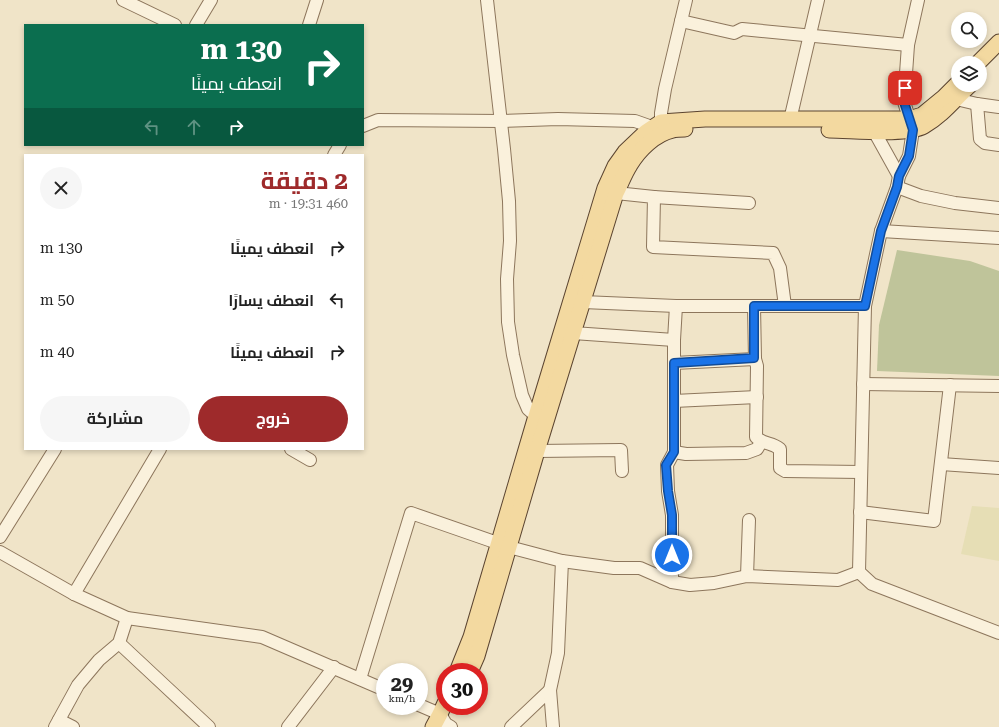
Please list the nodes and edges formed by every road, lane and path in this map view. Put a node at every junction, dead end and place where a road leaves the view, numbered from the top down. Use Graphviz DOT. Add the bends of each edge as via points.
graph roads {
  1 [pos="123,0"];
  2 [pos="211,0"];
  3 [pos="317,0"];
  4 [pos="487,0"];
  5 [pos="686,0"];
  6 [pos="818,0"];
  7 [pos="918,0"];
  8 [pos="681,21"];
  9 [pos="173,24"];
  10 [pos="197,24"];
  11 [pos="309,24"];
  12 [pos="810,35"];
  13 [pos="999,42"];
  14 [pos="908,45"];
  15 [pos="985,56"];
  16 [pos="999,56"];
  17 [pos="987,68"];
  18 [pos="951,90"];
  19 [pos="963,92"];
  20 [pos="956,99"];
  21 [pos="977,104"];
  22 [pos="999,107"];
  23 [pos="790,120"];
  24 [pos="501,121"];
  25 [pos="656,125"];
  26 [pos="911,125"];
  27 [pos="364,126"];
  28 [pos="874,131"];
  29 [pos="999,145"];
  30 [pos="898,181"];
  31 [pos="616,193"];
  32 [pos="654,197"];
  33 [pos="749,203"];
  34 [pos="999,208"];
  35 [pos="881,231"];
  36 [pos="999,238"];
  37 [pos="582,302"];
  38 [pos="676,306"];
  39 [pos="754,306"];
  40 [pos="785,306"];
  41 [pos="865,306"];
  42 [pos="573,333"];
  43 [pos="674,340"];
  44 [pos="754,358"];
  45 [pos="674,363"];
  46 [pos="863,384"];
  47 [pos="950,385"];
  48 [pos="999,386"];
  49 [pos="757,397"];
  50 [pos="674,401"];
  51 [pos="536,416"];
  52 [pos="761,442"];
  53 [pos="54,450"];
  54 [pos="159,450"];
  55 [pos="293,450"];
  56 [pos="537,451"];
  57 [pos="674,452"];
  58 [pos="310,460"];
  59 [pos="941,464"];
  60 [pos="999,468"];
  61 [pos="622,471"];
  62 [pos="861,472"];
  63 [pos="860,512"];
  64 [pos="749,520"];
  65 [pos="0,537"];
  66 [pos="504,545"];
  67 [pos="0,552"];
  68 [pos="562,561"];
  69 [pos="859,572"];
  70 [pos="747,576"];
  71 [pos="672,582"];
  72 [pos="74,594"];
  73 [pos="127,618"];
  74 [pos="999,633"];
  75 [pos="119,643"];
  76 [pos="461,663"];
  77 [pos="474,663"];
  78 [pos="334,668"];
  79 [pos="360,679"];
  80 [pos="376,686"];
  81 [pos="550,690"];
  82 [pos="428,711"];
  83 [pos="443,720"];
  84 [pos="57,724"];
  85 [pos="73,727"];
  86 [pos="209,727"];
  87 [pos="288,727"];
  88 [pos="510,727"];
  89 [pos="553,727"];
  1 -- 9 [label="street"];
  2 -- 10 [label="street"];
  3 -- 11 [label="street"];
  4 -- 24 [label="street"];
  5 -- 8 [label="street"];
  6 -- 12 [label="street"];
  7 -- 14 [label="street"];
  8 -- 12 [label="street" via="734,33 742,30"];
  8 -- 25 [label="street" via="661,113"];
  12 -- 14 [label="street"];
  12 -- 23 [label="street"];
  13 -- 15 [label="main road"];
  14 -- 26 [label="street" via="904,102"];
  16 -- 17 [label="main road"];
  18 -- 26 [label="main road"];
  19 -- 20 [label="main road"];
  20 -- 21 [label="street"];
  20 -- 26 [label="main road" via="923,126"];
  21 -- 22 [label="street"];
  21 -- 29 [label="street" via="980,139 985,143"];
  23 -- 25 [label="main road" via="705,119"];
  23 -- 26 [label="main road"];
  24 -- 25 [label="street" via="558,119 634,121"];
  24 -- 27 [label="street" via="378,120"];
  24 -- 51 [label="street" via="509,201 508,322 522,395 528,409"];
  25 -- 51 [label="main road" via="625,152 605,188"];
  26 -- 28 [label="main road"];
  26 -- 30 [label="street" via="909,156"];
  28 -- 30 [label="street"];
  28 -- 31 [label="main road" via="673,129 651,142 636,156"];
  30 -- 34 [label="street" via="921,196 955,204"];
  30 -- 35 [label="street"];
  31 -- 32 [label="street"];
  31 -- 37 [label="main road"];
  32 -- 33 [label="street"];
  32 -- 40 [label="street" via="653,247 773,253 780,268"];
  35 -- 36 [label="street"];
  35 -- 41 [label="street"];
  37 -- 38 [label="street"];
  37 -- 42 [label="main road"];
  38 -- 39 [label="street"];
  38 -- 43 [label="street"];
  39 -- 40 [label="street"];
  39 -- 44 [label="street"];
  40 -- 41 [label="street"];
  41 -- 46 [label="street"];
  42 -- 43 [label="street"];
  42 -- 56 [label="main road"];
  43 -- 45 [label="street"];
  44 -- 45 [label="street"];
  44 -- 49 [label="street" via="757,366"];
  45 -- 50 [label="street"];
  46 -- 47 [label="street"];
  46 -- 62 [label="street"];
  47 -- 48 [label="street"];
  47 -- 59 [label="street"];
  49 -- 50 [label="street"];
  49 -- 52 [label="street" via="756,437"];
  50 -- 57 [label="street"];
  51 -- 66 [label="main road"];
  52 -- 57 [label="street" via="757,448 746,453"];
  52 -- 62 [label="street" via="774,444 780,449 780,468 785,471"];
  53 -- 65 [label="street"];
  54 -- 72 [label="street"];
  55 -- 58 [label="street"];
  56 -- 61 [label="street" via="622,450"];
  56 -- 66 [label="main road"];
  57 -- 71 [label="street" via="666,465 672,515"];
  59 -- 60 [label="street"];
  59 -- 63 [label="street" via="934,522"];
  62 -- 63 [label="street"];
  63 -- 69 [label="street"];
  64 -- 70 [label="street"];
  66 -- 68 [label="street"];
  66 -- 76 [label="main road"];
  66 -- 77 [label="main road"];
  66 -- 79 [label="street" via="410,513"];
  67 -- 72 [label="street"];
  68 -- 71 [label="street" via="614,568 640,568"];
  68 -- 81 [label="street" via="558,652"];
  69 -- 70 [label="street" via="838,580"];
  69 -- 74 [label="street" via="872,584"];
  70 -- 71 [label="street" via="690,585"];
  72 -- 73 [label="street"];
  73 -- 75 [label="street"];
  73 -- 78 [label="street" via="262,637"];
  75 -- 84 [label="street" via="99,660 78,685"];
  75 -- 86 [label="street"];
  78 -- 79 [label="street"];
  78 -- 87 [label="street"];
  79 -- 80 [label="street"];
  81 -- 88 [label="street"];
  81 -- 89 [label="street"];
  82 -- 83 [label="street"];
  84 -- 85 [label="street"];
}
